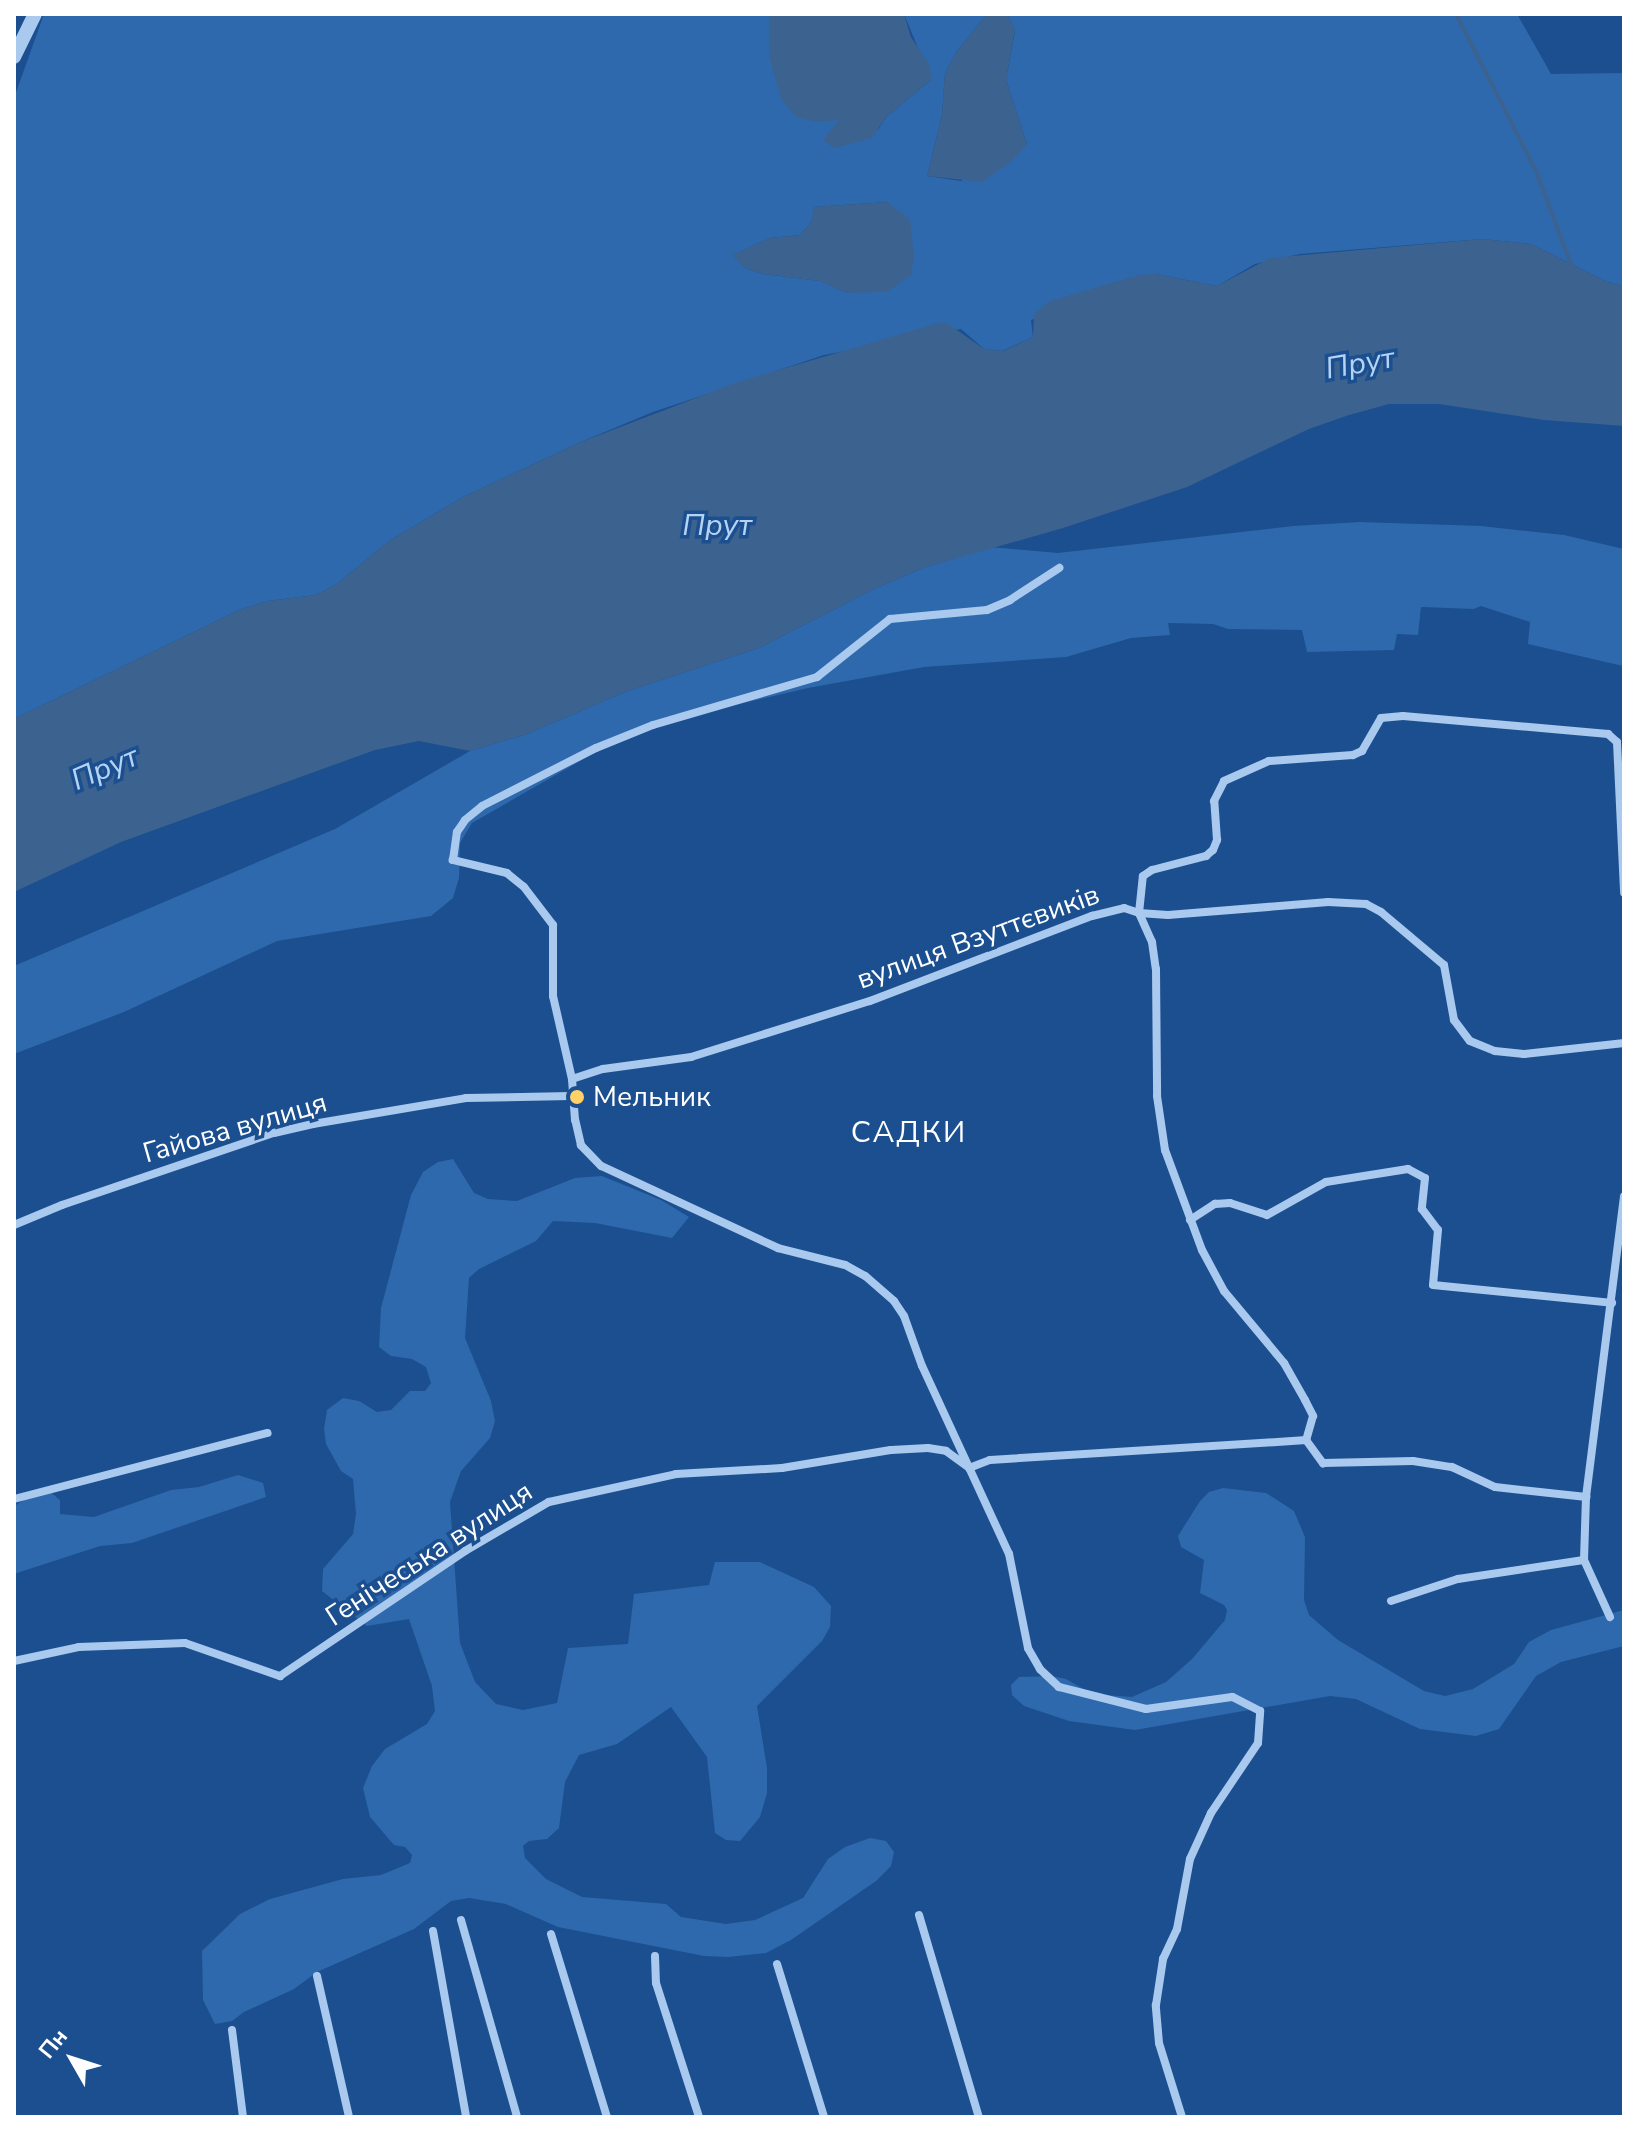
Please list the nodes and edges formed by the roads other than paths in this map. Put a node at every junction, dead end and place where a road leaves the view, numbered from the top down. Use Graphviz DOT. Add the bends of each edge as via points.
graph roads {
  1 [pos="35,14"];
  2 [pos="14,57"];
  3 [pos="1059,568"];
  4 [pos="1624,893"];
  5 [pos="1139,913"];
  6 [pos="1624,1043"];
  7 [pos="572,1079"];
  8 [pos="571,1096"];
  9 [pos="1624,1196"];
  10 [pos="1190,1220"];
  11 [pos="14,1225"];
  12 [pos="1612,1303"];
  13 [pos="268,1433"];
  14 [pos="1306,1440"];
  15 [pos="969,1468"];
  16 [pos="1586,1497"];
  17 [pos="14,1499"];
  18 [pos="1584,1560"];
  19 [pos="1391,1601"];
  20 [pos="1610,1617"];
  21 [pos="14,1661"];
  22 [pos="919,1915"];
  23 [pos="461,1920"];
  24 [pos="433,1931"];
  25 [pos="551,1934"];
  26 [pos="655,1956"];
  27 [pos="777,1964"];
  28 [pos="317,1976"];
  29 [pos="232,2030"];
  30 [pos="243,2117"];
  31 [pos="349,2117"];
  32 [pos="466,2117"];
  33 [pos="517,2117"];
  34 [pos="607,2117"];
  35 [pos="699,2117"];
  36 [pos="824,2117"];
  37 [pos="979,2117"];
  38 [pos="1182,2117"];
  1 -- 2 [label="street"];
  3 -- 7 [label="street" via="987,610 890,619 817,677 610,742 482,806 465,820 457,832 453,860 507,873 553,925 553,996"];
  4 -- 5 [label="street" via="1617,742 1608,734 1403,716 1381,718 1362,751 1353,755 1269,761 1224,781 1214,801 1213,850 1143,876"];
  5 -- 6 [label="street" via="1366,904 1444,965 1454,1020 1470,1041 1524,1054"];
  5 -- 7 [label="street, вулиця Взуттєвиків" via="1124,908 1092,916 883,996 691,1057 603,1069"];
  5 -- 10 [label="street, вулиця Взуттєвиків" via="1152,942 1156,969 1157,1096 1165,1150"];
  7 -- 8 [label="street"];
  8 -- 11 [label="street, Гайова вулиця" via="466,1098 287,1130"];
  8 -- 15 [label="street" via="581,1145 601,1166 778,1248 845,1265 894,1301"];
  9 -- 12 [label="street"];
  10 -- 12 [label="street" via="1215,1204 1230,1203 1267,1215 1326,1182 1408,1169 1425,1178 1422,1209 1438,1230 1433,1285"];
  10 -- 14 [label="street, вулиця Взуттєвиків" via="1224,1291 1284,1363 1305,1400 1313,1416"];
  12 -- 16 [label="street"];
  13 -- 17 [label="street"];
  14 -- 15 [label="street" via="990,1460"];
  14 -- 16 [label="street" via="1323,1463 1413,1461 1452,1467 1495,1487"];
  15 -- 21 [label="street, Генічеська вулиця" via="946,1451 891,1450 782,1468 676,1474 549,1502 465,1551 280,1676 185,1643 79,1647"];
  15 -- 38 [label="street" via="1009,1554 1028,1648 1059,1687 1146,1709 1232,1697 1260,1711 1262,1726 1250,1760 1202,1830 1190,1859 1177,1929 1163,1959 1156,2005 1159,2043"];
  16 -- 18 [label="street"];
  18 -- 19 [label="street" via="1458,1579"];
  18 -- 20 [label="street"];
  22 -- 37 [label="street"];
  23 -- 33 [label="street"];
  24 -- 32 [label="street"];
  25 -- 34 [label="street"];
  26 -- 35 [label="street" via="656,1983"];
  27 -- 36 [label="street"];
  28 -- 31 [label="street"];
  29 -- 30 [label="street"];
}
